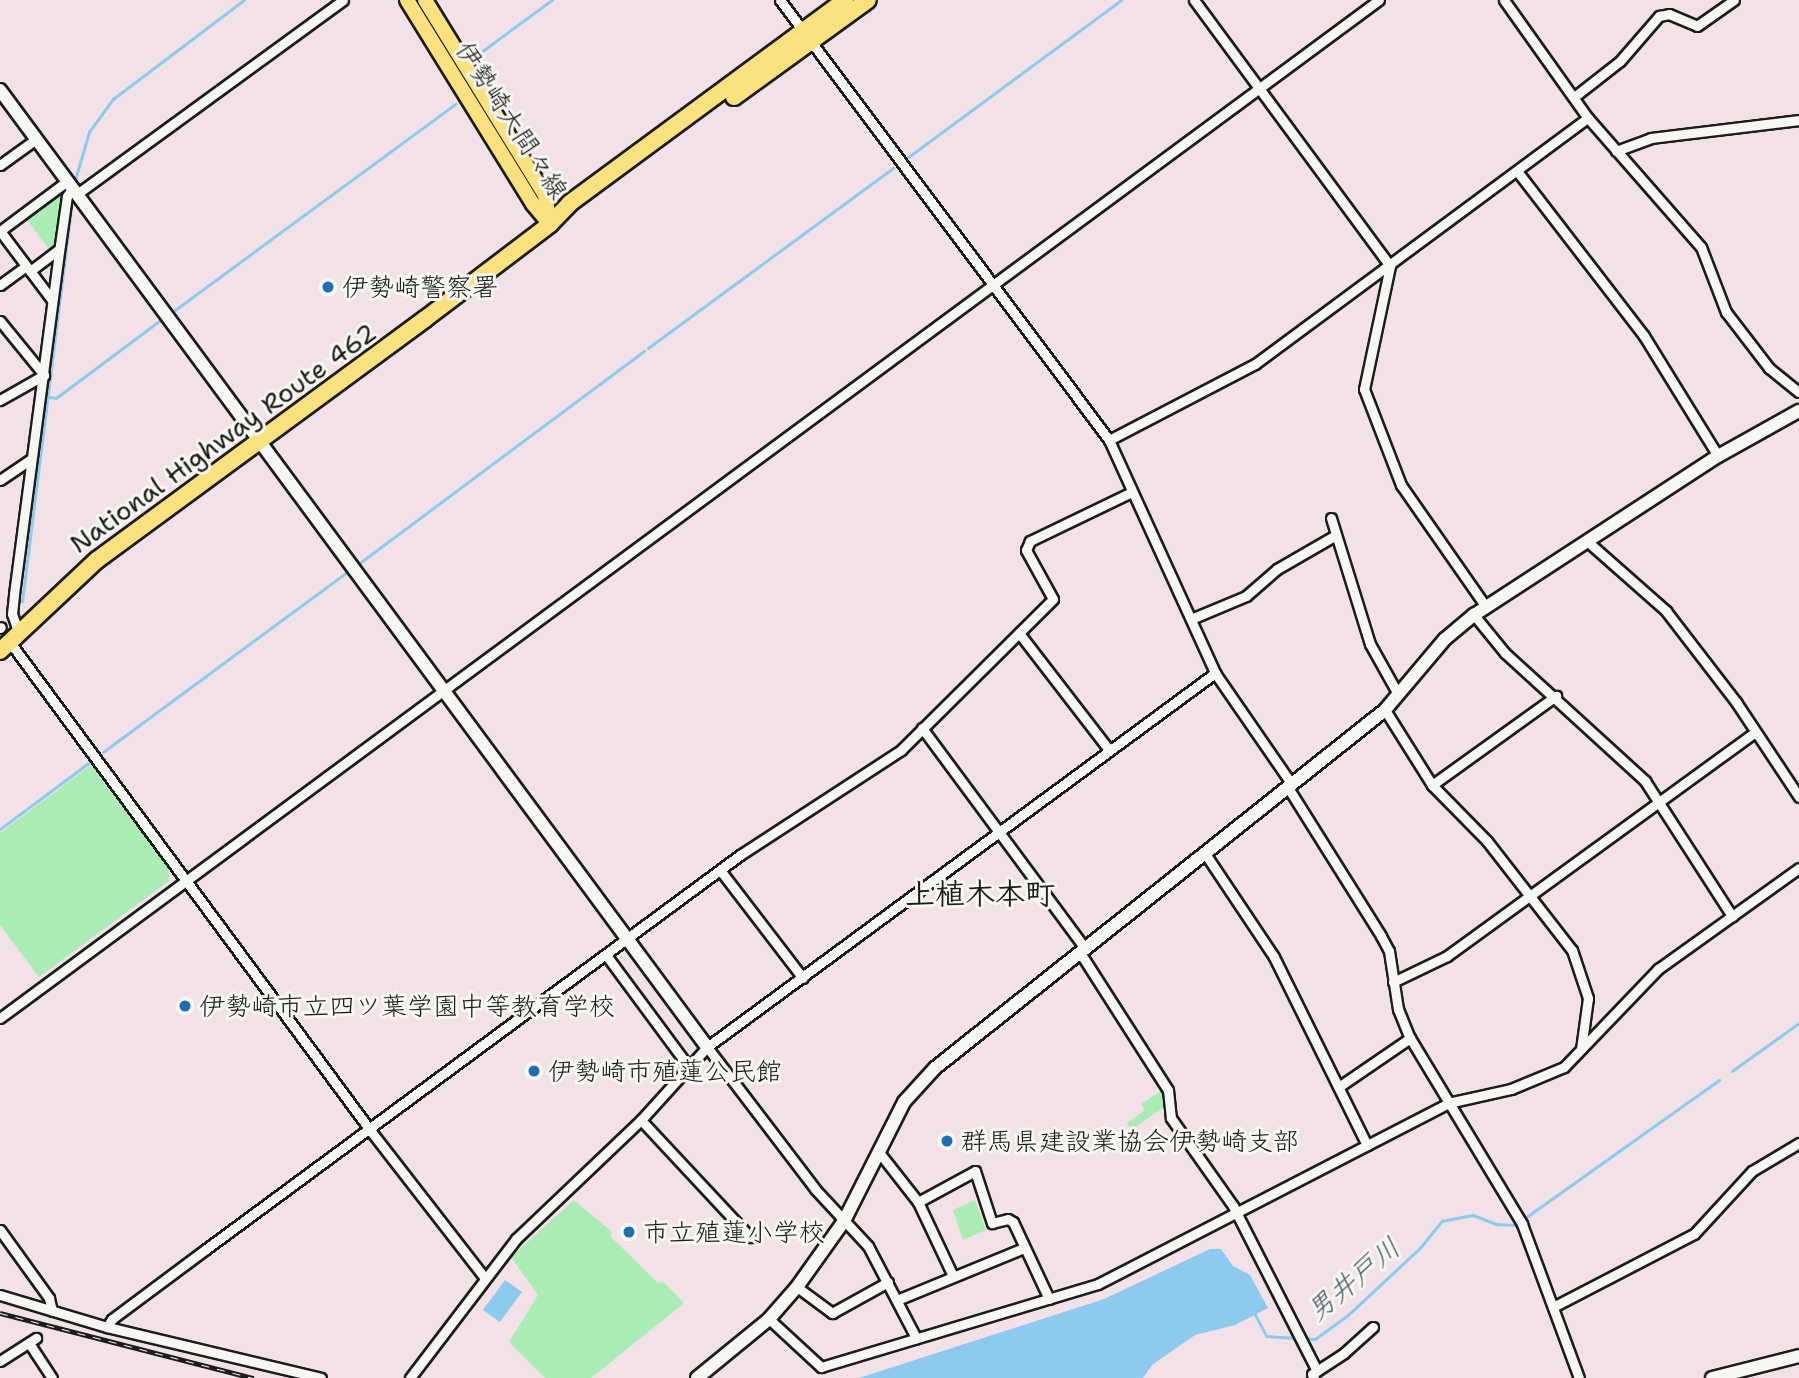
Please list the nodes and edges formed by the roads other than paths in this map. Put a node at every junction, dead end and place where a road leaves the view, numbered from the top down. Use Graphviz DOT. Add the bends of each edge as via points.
graph roads {
  1 [pos="343,0"];
  2 [pos="407,0"];
  3 [pos="425,0"];
  4 [pos="780,0"];
  5 [pos="845,0"];
  6 [pos="868,0"];
  7 [pos="1194,0"];
  8 [pos="1379,0"];
  9 [pos="1504,0"];
  10 [pos="1734,0"];
  11 [pos="807,36"];
  12 [pos="1260,88"];
  13 [pos="0,90"];
  14 [pos="1574,97"];
  15 [pos="1588,118"];
  16 [pos="1799,120"];
  17 [pos="36,139"];
  18 [pos="1616,151"];
  19 [pos="0,165"];
  20 [pos="1517,172"];
  21 [pos="72,188"];
  22 [pos="550,224"];
  23 [pos="59,249"];
  24 [pos="1390,266"];
  25 [pos="28,269"];
  26 [pos="0,285"];
  27 [pos="993,286"];
  28 [pos="52,300"];
  29 [pos="0,321"];
  30 [pos="44,375"];
  31 [pos="1799,392"];
  32 [pos="0,400"];
  33 [pos="1799,411"];
  34 [pos="260,440"];
  35 [pos="1109,440"];
  36 [pos="1718,456"];
  37 [pos="31,459"];
  38 [pos="0,480"];
  39 [pos="1132,492"];
  40 [pos="1331,518"];
  41 [pos="1336,535"];
  42 [pos="1587,541"];
  43 [pos="1486,607"];
  44 [pos="1474,615"];
  45 [pos="1191,619"];
  46 [pos="1019,633"];
  47 [pos="6,635"];
  48 [pos="1215,673"];
  49 [pos="444,690"];
  50 [pos="1398,694"];
  51 [pos="1556,696"];
  52 [pos="1385,710"];
  53 [pos="922,728"];
  54 [pos="1753,734"];
  55 [pos="1109,751"];
  56 [pos="1289,784"];
  57 [pos="1432,785"];
  58 [pos="1799,797"];
  59 [pos="1660,802"];
  60 [pos="998,832"];
  61 [pos="1204,852"];
  62 [pos="1799,868"];
  63 [pos="720,870"];
  64 [pos="187,880"];
  65 [pos="1530,895"];
  66 [pos="1732,916"];
  67 [pos="626,940"];
  68 [pos="1081,949"];
  69 [pos="606,955"];
  70 [pos="803,978"];
  71 [pos="1393,982"];
  72 [pos="0,1018"];
  73 [pos="1410,1038"];
  74 [pos="707,1047"];
  75 [pos="1581,1051"];
  76 [pos="689,1067"];
  77 [pos="1340,1086"];
  78 [pos="1448,1103"];
  79 [pos="641,1120"];
  80 [pos="370,1130"];
  81 [pos="1799,1143"];
  82 [pos="1367,1144"];
  83 [pos="878,1151"];
  84 [pos="918,1202"];
  85 [pos="1237,1213"];
  86 [pos="845,1221"];
  87 [pos="0,1230"];
  88 [pos="750,1237"];
  89 [pos="1024,1248"];
  90 [pos="953,1276"];
  91 [pos="485,1278"];
  92 [pos="888,1282"];
  93 [pos="797,1287"];
  94 [pos="0,1295"];
  95 [pos="1049,1299"];
  96 [pos="897,1300"];
  97 [pos="1553,1307"];
  98 [pos="52,1311"];
  99 [pos="769,1319"];
  100 [pos="107,1327"];
  101 [pos="1373,1327"];
  102 [pos="916,1338"];
  103 [pos="1799,1356"];
  104 [pos="0,1361"];
  105 [pos="1316,1375"];
  106 [pos="51,1378"];
  107 [pos="321,1378"];
  108 [pos="410,1378"];
  109 [pos="697,1378"];
  110 [pos="1579,1378"];
  111 [pos="1712,1378"];
  1 -- 21 [label="street"];
  2 -- 22 [label="main road, 伊勢崎大間々線" via="533,204"];
  3 -- 22 [label="main road, 伊勢崎大間々線" via="545,195"];
  4 -- 11 [label="street"];
  5 -- 11 [label="highway, National Highway Route 462"];
  6 -- 11 [label="highway, National Highway Route 462"];
  7 -- 12 [label="street"];
  8 -- 12 [label="street"];
  9 -- 14 [label="street"];
  10 -- 14 [label="street" via="1697,26 1669,14 1659,16 1620,61"];
  11 -- 22 [label="highway, National Highway Route 462" via="570,203"];
  11 -- 27 [label="street"];
  12 -- 24 [label="street"];
  12 -- 27 [label="street"];
  13 -- 17 [label="street"];
  14 -- 15 [label="street"];
  15 -- 18 [label="street"];
  15 -- 20 [label="street"];
  16 -- 18 [label="street" via="1651,138"];
  17 -- 19 [label="street"];
  17 -- 21 [label="street"];
  18 -- 31 [label="street" via="1701,247 1726,312 1769,368"];
  20 -- 24 [label="street"];
  20 -- 36 [label="street" via="1644,336"];
  21 -- 23 [label="street"];
  21 -- 25 [label="street" via="0,231"];
  21 -- 34 [label="street"];
  22 -- 34 [label="highway, National Highway Route 462"];
  23 -- 25 [label="street"];
  23 -- 28 [label="street"];
  24 -- 35 [label="street" via="1231,380"];
  24 -- 43 [label="street" via="1364,389 1401,485"];
  25 -- 26 [label="street"];
  25 -- 28 [label="street"];
  27 -- 35 [label="street"];
  27 -- 49 [label="street"];
  28 -- 30 [label="street"];
  29 -- 30 [label="street"];
  30 -- 32 [label="street"];
  30 -- 37 [label="street"];
  33 -- 36 [label="street"];
  34 -- 47 [label="highway, National Highway Route 462" via="97,560"];
  34 -- 49 [label="street"];
  35 -- 39 [label="street"];
  36 -- 42 [label="street"];
  37 -- 38 [label="street"];
  37 -- 47 [label="street"];
  39 -- 45 [label="street"];
  39 -- 46 [label="street" via="1030,541 1026,550 1053,599"];
  40 -- 41 [label="street"];
  41 -- 45 [label="street" via="1277,569 1246,596"];
  41 -- 50 [label="street" via="1370,644"];
  42 -- 43 [label="street"];
  42 -- 54 [label="street" via="1666,611 1736,702"];
  43 -- 44 [label="street"];
  44 -- 50 [label="street" via="1445,639"];
  44 -- 51 [label="street" via="1505,653"];
  45 -- 48 [label="street"];
  46 -- 53 [label="street"];
  46 -- 55 [label="street"];
  47 -- 64 [label="street"];
  48 -- 55 [label="street"];
  48 -- 56 [label="street"];
  49 -- 64 [label="street"];
  49 -- 67 [label="street"];
  50 -- 52 [label="street"];
  51 -- 57 [label="street"];
  51 -- 59 [label="street" via="1646,781"];
  52 -- 56 [label="street"];
  52 -- 57 [label="street"];
  53 -- 60 [label="street"];
  53 -- 63 [label="street" via="901,750"];
  54 -- 58 [label="street"];
  54 -- 59 [label="street"];
  55 -- 60 [label="street"];
  56 -- 61 [label="street"];
  56 -- 71 [label="street" via="1389,951"];
  57 -- 65 [label="street" via="1487,841"];
  59 -- 65 [label="street"];
  59 -- 66 [label="street"];
  60 -- 68 [label="street"];
  60 -- 70 [label="street"];
  61 -- 68 [label="street"];
  61 -- 77 [label="street" via="1274,957"];
  62 -- 66 [label="street"];
  63 -- 67 [label="street"];
  63 -- 70 [label="street"];
  64 -- 72 [label="street"];
  64 -- 80 [label="street"];
  65 -- 71 [label="street" via="1447,956"];
  65 -- 75 [label="street" via="1572,950 1588,998"];
  66 -- 75 [label="street" via="1658,970"];
  67 -- 69 [label="street"];
  67 -- 74 [label="street"];
  68 -- 83 [label="street" via="935,1068 904,1102"];
  68 -- 85 [label="street" via="1168,1090 1171,1118"];
  69 -- 76 [label="street"];
  69 -- 80 [label="street"];
  70 -- 74 [label="street"];
  71 -- 73 [label="street"];
  73 -- 77 [label="street"];
  73 -- 78 [label="street"];
  74 -- 76 [label="street"];
  74 -- 86 [label="street"];
  75 -- 78 [label="street" via="1564,1067 1511,1089"];
  76 -- 79 [label="street"];
  77 -- 82 [label="street"];
  78 -- 82 [label="street"];
  78 -- 97 [label="street" via="1521,1224"];
  79 -- 88 [label="street"];
  79 -- 91 [label="street" via="516,1239"];
  80 -- 91 [label="street"];
  80 -- 100 [label="street"];
  81 -- 97 [label="street" via="1752,1171 1693,1234"];
  82 -- 85 [label="street"];
  83 -- 84 [label="street"];
  83 -- 86 [label="street"];
  84 -- 89 [label="street" via="975,1171 992,1223 1013,1222"];
  84 -- 90 [label="street"];
  85 -- 95 [label="street" via="1098,1284"];
  85 -- 105 [label="street"];
  86 -- 92 [label="street" via="868,1246"];
  86 -- 93 [label="street"];
  87 -- 98 [label="street" via="50,1298"];
  89 -- 90 [label="street"];
  89 -- 95 [label="street"];
  90 -- 96 [label="street"];
  91 -- 108 [label="street"];
  92 -- 93 [label="street" via="832,1313"];
  92 -- 96 [label="street"];
  93 -- 99 [label="street"];
  94 -- 98 [label="street"];
  95 -- 102 [label="street"];
  96 -- 102 [label="street"];
  97 -- 110 [label="street"];
  98 -- 100 [label="street"];
  99 -- 102 [label="street" via="821,1367"];
  99 -- 109 [label="street"];
  100 -- 107 [label="street"];
  101 -- 105 [label="street"];
  103 -- 111 [label="street"];
  104 -- 106 [label="street" via="32,1340"];
}
